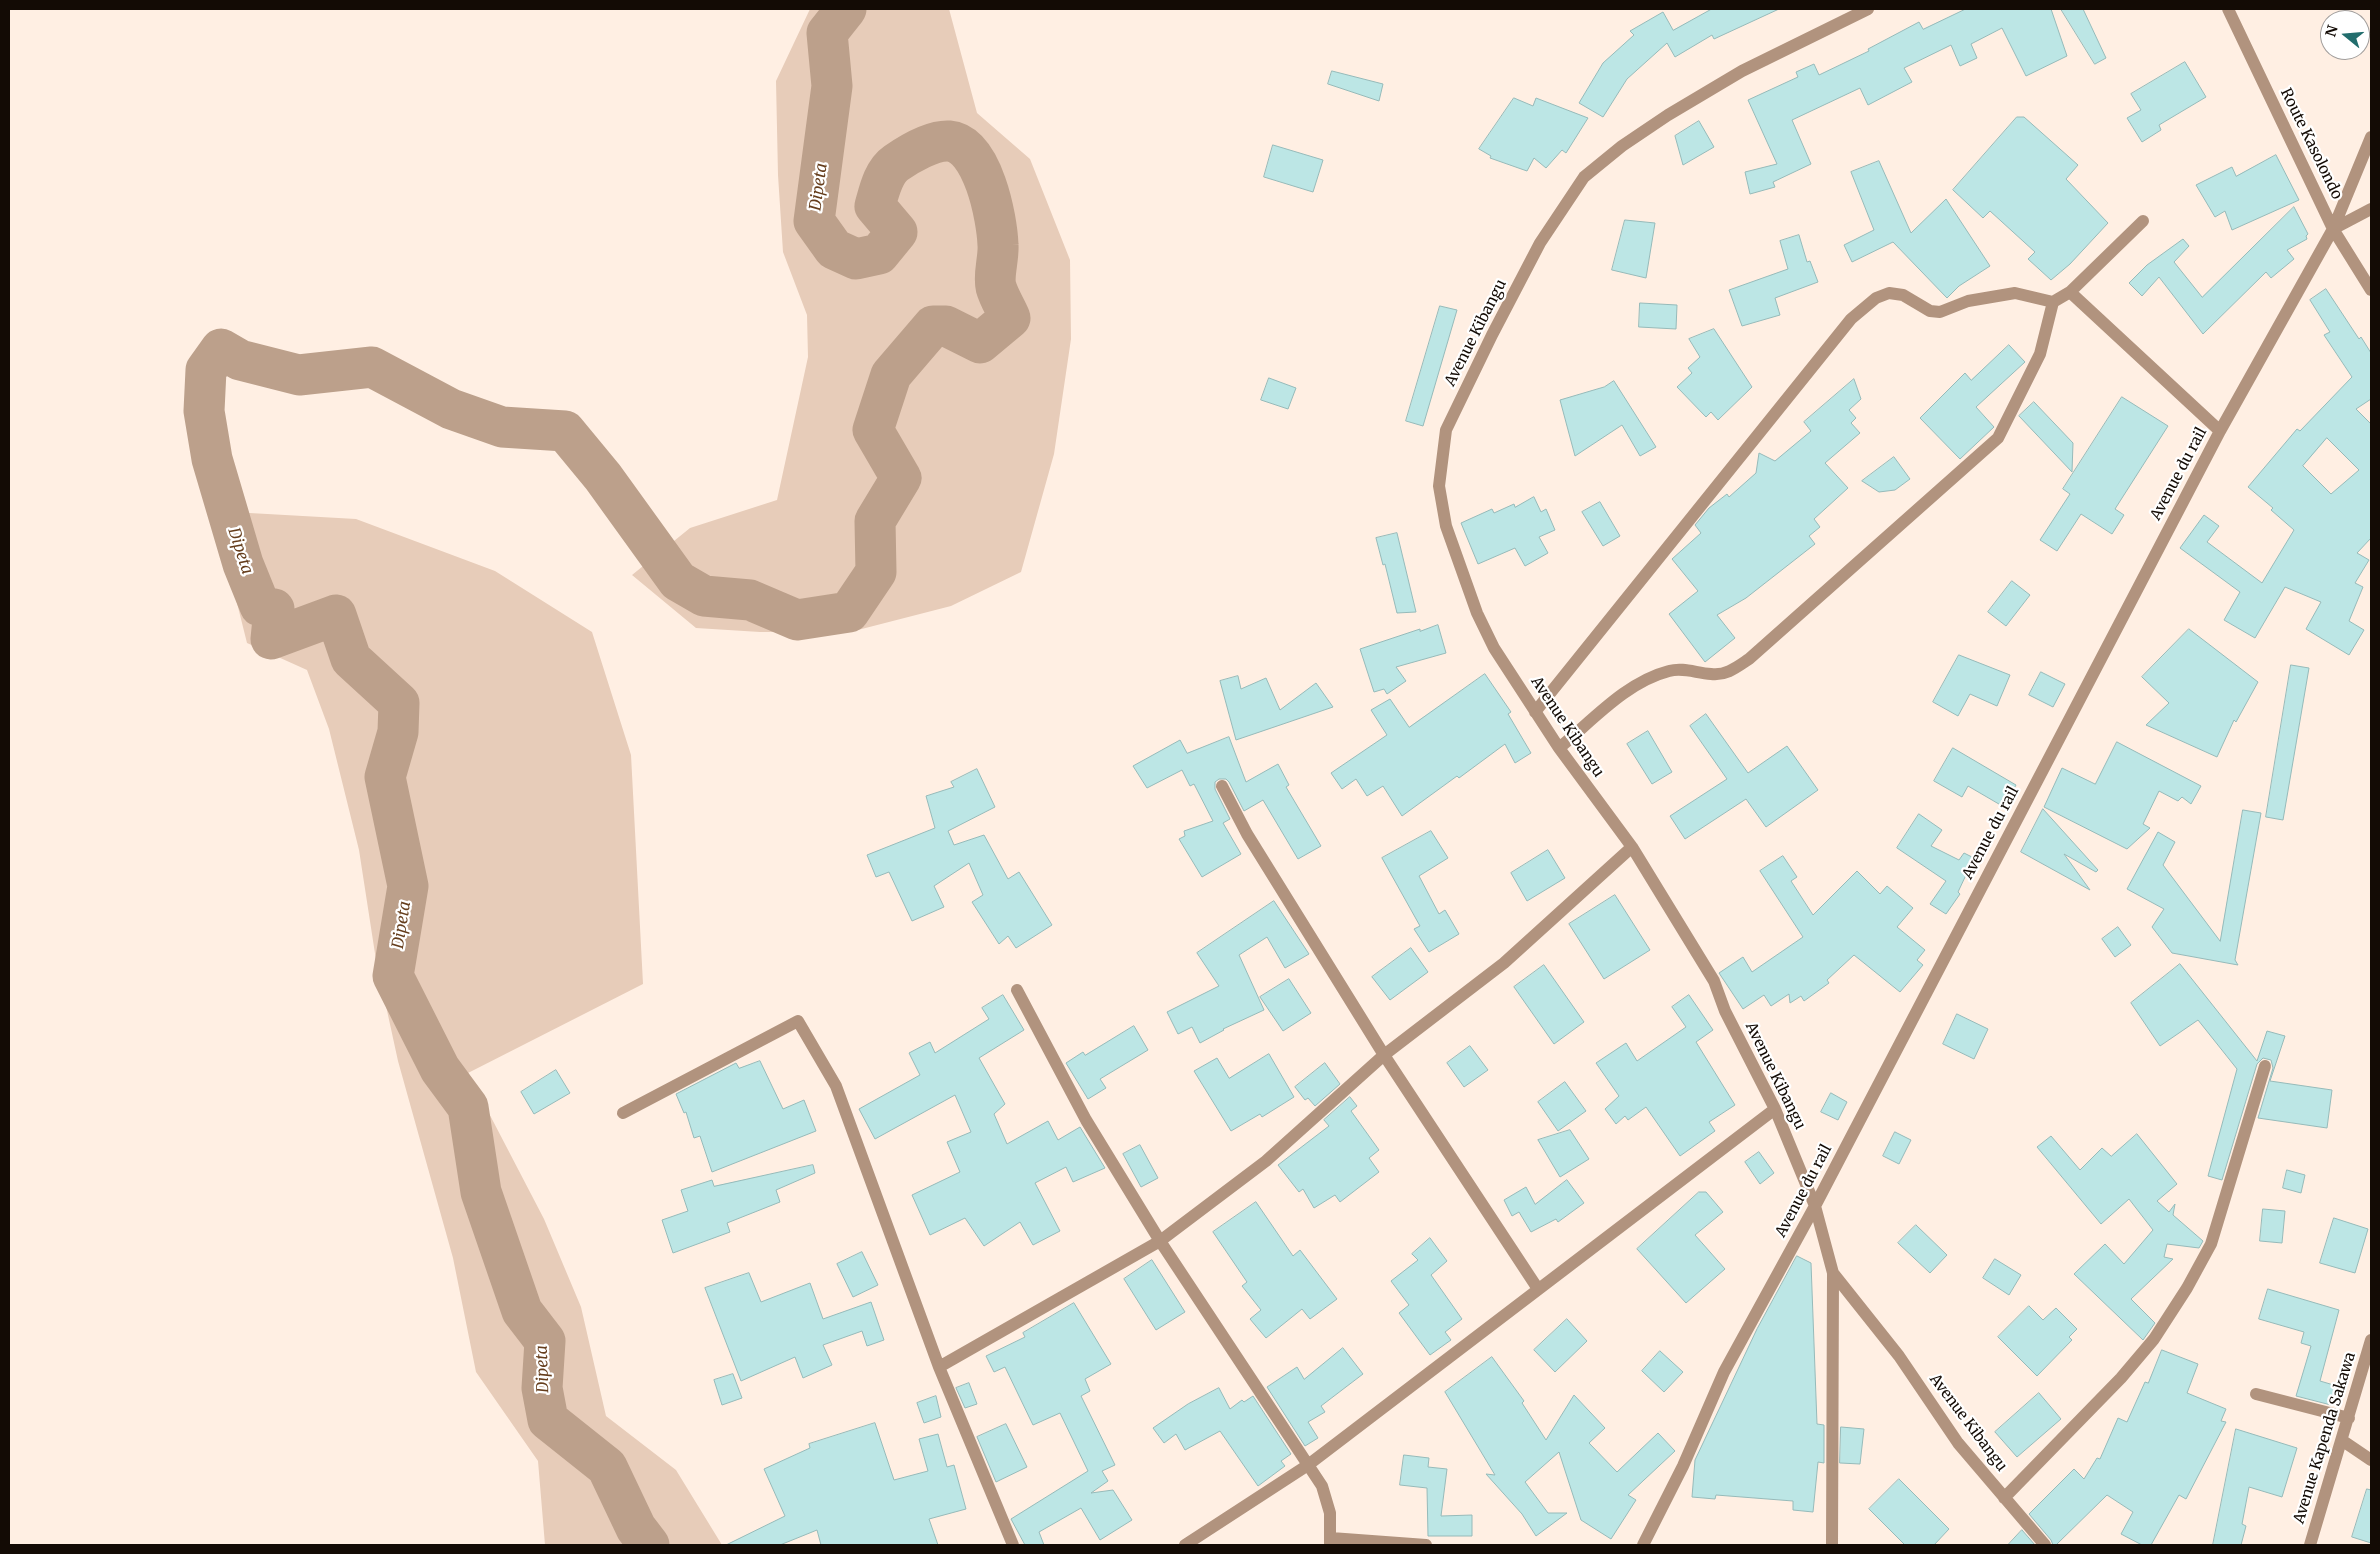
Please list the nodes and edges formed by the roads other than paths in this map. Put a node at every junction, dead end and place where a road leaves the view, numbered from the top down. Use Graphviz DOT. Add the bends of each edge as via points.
graph roads {
  1 [pos="1868,9"];
  2 [pos="2228,9"];
  3 [pos="2371,137"];
  4 [pos="2371,209"];
  5 [pos="2143,221"];
  6 [pos="2333,229"];
  7 [pos="2371,290"];
  8 [pos="2070,292"];
  9 [pos="2053,302"];
  10 [pos="2220,431"];
  11 [pos="1535,712"];
  12 [pos="1560,748"];
  13 [pos="1222,786"];
  14 [pos="1632,847"];
  15 [pos="1017,990"];
  16 [pos="1384,1055"];
  17 [pos="2265,1066"];
  18 [pos="1775,1109"];
  19 [pos="623,1113"];
  20 [pos="1815,1206"];
  21 [pos="1160,1241"];
  22 [pos="1833,1274"];
  23 [pos="1538,1289"];
  24 [pos="2371,1340"];
  25 [pos="939,1367"];
  26 [pos="2256,1394"];
  27 [pos="2349,1418"];
  28 [pos="2343,1441"];
  29 [pos="2371,1460"];
  30 [pos="1308,1465"];
  31 [pos="2004,1498"];
  32 [pos="1330,1542"];
  33 [pos="1012,1545"];
  34 [pos="1185,1545"];
  35 [pos="1426,1545"];
  36 [pos="1643,1545"];
  37 [pos="1832,1545"];
  38 [pos="2045,1545"];
  39 [pos="2310,1545"];
  1 -- 11 [label="street, Avenue Kibangu" via="1742,71 1684,105 1622,146 1584,177 1540,242 1446,430 1439,486 1446,526 1477,613 1494,648"];
  2 -- 6 [label="street, Route Kasolondo"];
  3 -- 6 [label="street, Avenue du rail"];
  4 -- 6 [label="street"];
  5 -- 8 [label="street"];
  6 -- 7 [label="street, Route Kasolondo"];
  6 -- 10 [label="street, Avenue du rail"];
  8 -- 9 [label="street"];
  8 -- 10 [label="street"];
  9 -- 11 [label="street" via="2015,293 1968,301 1940,312 1930,311 1903,295 1888,293 1876,298 1851,319"];
  9 -- 12 [label="street" via="2040,354 1998,438 1749,660 1732,671 1712,675 1689,670 1670,671 1648,679 1630,689"];
  10 -- 20 [label="street, Avenue du rail"];
  11 -- 12 [label="street, Avenue Kibangu"];
  12 -- 14 [label="street, Avenue Kibangu"];
  13 -- 16 [label="street" via="1247,834"];
  14 -- 16 [label="street" via="1504,963"];
  14 -- 18 [label="street, Avenue Kibangu" via="1714,981 1725,1011"];
  15 -- 21 [label="street" via="1086,1120"];
  16 -- 21 [label="street" via="1266,1161"];
  16 -- 23 [label="street"];
  17 -- 31 [label="street" via="2211,1244 2187,1288 2154,1339 2121,1378"];
  18 -- 20 [label="street, Avenue Kibangu"];
  18 -- 23 [label="street"];
  19 -- 25 [label="street" via="798,1021 836,1086"];
  20 -- 22 [label="street, Avenue Kibangu"];
  20 -- 36 [label="street, Avenue du rail" via="1724,1372 1683,1466"];
  21 -- 25 [label="street"];
  21 -- 30 [label="street"];
  22 -- 31 [label="street, Avenue Kibangu" via="1899,1356 1958,1443"];
  22 -- 37 [label="street"];
  23 -- 30 [label="street"];
  24 -- 27 [label="street, Avenue Kapenda Sakawa"];
  25 -- 33 [label="street"];
  26 -- 27 [label="street"];
  27 -- 28 [label="street, Avenue Kapenda Sakawa"];
  28 -- 29 [label="street"];
  28 -- 39 [label="street, Avenue Kapenda Sakawa"];
  30 -- 32 [label="street" via="1322,1486 1330,1513"];
  30 -- 34 [label="street"];
  31 -- 38 [label="street, Avenue Kibangu"];
  32 -- 35 [label="street"];
}
